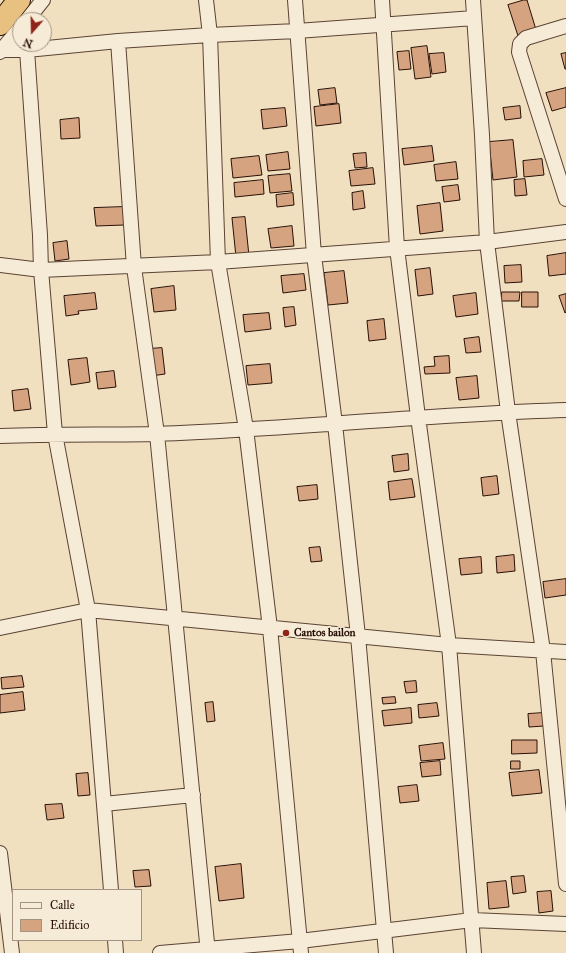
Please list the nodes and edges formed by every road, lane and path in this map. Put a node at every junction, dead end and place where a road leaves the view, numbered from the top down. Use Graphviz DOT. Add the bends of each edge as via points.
graph roads {
  1 [pos="19,0"];
  2 [pos="43,0"];
  3 [pos="206,0"];
  4 [pos="295,0"];
  5 [pos="382,0"];
  6 [pos="473,0"];
  7 [pos="33,12"];
  8 [pos="474,18"];
  9 [pos="0,24"];
  10 [pos="384,24"];
  11 [pos="566,26"];
  12 [pos="297,31"];
  13 [pos="210,34"];
  14 [pos="12,38"];
  15 [pos="118,41"];
  16 [pos="52,48"];
  17 [pos="1,51"];
  18 [pos="12,51"];
  19 [pos="27,52"];
  20 [pos="566,199"];
  21 [pos="566,232"];
  22 [pos="487,242"];
  23 [pos="397,248"];
  24 [pos="314,255"];
  25 [pos="218,262"];
  26 [pos="0,265"];
  27 [pos="134,267"];
  28 [pos="40,270"];
  29 [pos="566,410"];
  30 [pos="508,412"];
  31 [pos="418,417"];
  32 [pos="335,424"];
  33 [pos="246,429"];
  34 [pos="56,434"];
  35 [pos="157,434"];
  36 [pos="0,436"];
  37 [pos="88,610"];
  38 [pos="175,618"];
  39 [pos="0,628"];
  40 [pos="270,628"];
  41 [pos="358,636"];
  42 [pos="449,644"];
  43 [pos="543,651"];
  44 [pos="566,652"];
  45 [pos="193,795"];
  46 [pos="104,804"];
  47 [pos="0,853"];
  48 [pos="566,884"];
  49 [pos="111,889"];
  50 [pos="472,920"];
  51 [pos="566,924"];
  52 [pos="384,931"];
  53 [pos="115,941"];
  54 [pos="300,947"];
  55 [pos="208,951"];
  56 [pos="12,953"];
  57 [pos="116,953"];
  58 [pos="160,953"];
  59 [pos="386,953"];
  60 [pos="474,953"];
  1 -- 9 [label="highway"];
  2 -- 7 [label="street"];
  3 -- 13 [label="street"];
  4 -- 12 [label="street"];
  5 -- 10 [label="street"];
  6 -- 8 [label="street"];
  8 -- 10 [label="street"];
  8 -- 22 [label="street"];
  10 -- 12 [label="street"];
  10 -- 23 [label="street"];
  11 -- 20 [label="street" via="526,38 520,44 519,52"];
  12 -- 13 [label="street"];
  12 -- 24 [label="street"];
  13 -- 15 [label="street"];
  13 -- 25 [label="street"];
  14 -- 17 [label="street"];
  15 -- 16 [label="street"];
  15 -- 27 [label="street"];
  17 -- 18 [label="street"];
  19 -- 28 [label="street" via="40,235"];
  21 -- 22 [label="street"];
  22 -- 23 [label="street"];
  22 -- 30 [label="street"];
  23 -- 24 [label="street"];
  23 -- 31 [label="street"];
  24 -- 25 [label="street"];
  24 -- 32 [label="street"];
  25 -- 27 [label="street"];
  25 -- 33 [label="street"];
  26 -- 28 [label="street"];
  27 -- 28 [label="street"];
  27 -- 35 [label="street"];
  28 -- 34 [label="street"];
  29 -- 30 [label="street"];
  30 -- 31 [label="street"];
  30 -- 43 [label="street"];
  31 -- 32 [label="street"];
  31 -- 42 [label="street"];
  32 -- 33 [label="street"];
  32 -- 41 [label="street"];
  33 -- 35 [label="street"];
  33 -- 40 [label="street"];
  34 -- 35 [label="street"];
  34 -- 36 [label="street"];
  34 -- 37 [label="street"];
  35 -- 38 [label="street"];
  37 -- 38 [label="street"];
  37 -- 39 [label="street"];
  37 -- 46 [label="street"];
  38 -- 40 [label="street"];
  38 -- 45 [label="street"];
  40 -- 41 [label="street"];
  40 -- 54 [label="street"];
  41 -- 42 [label="street"];
  41 -- 52 [label="street"];
  42 -- 43 [label="street"];
  42 -- 50 [label="street"];
  43 -- 44 [label="street"];
  43 -- 48 [label="street"];
  45 -- 46 [label="street"];
  45 -- 55 [label="street"];
  46 -- 49 [label="street"];
  47 -- 56 [label="street"];
  50 -- 51 [label="street"];
  50 -- 52 [label="street"];
  50 -- 60 [label="street"];
  52 -- 54 [label="street"];
  52 -- 59 [label="street"];
  53 -- 57 [label="street"];
  54 -- 55 [label="street"];
  55 -- 58 [label="street"];
}
